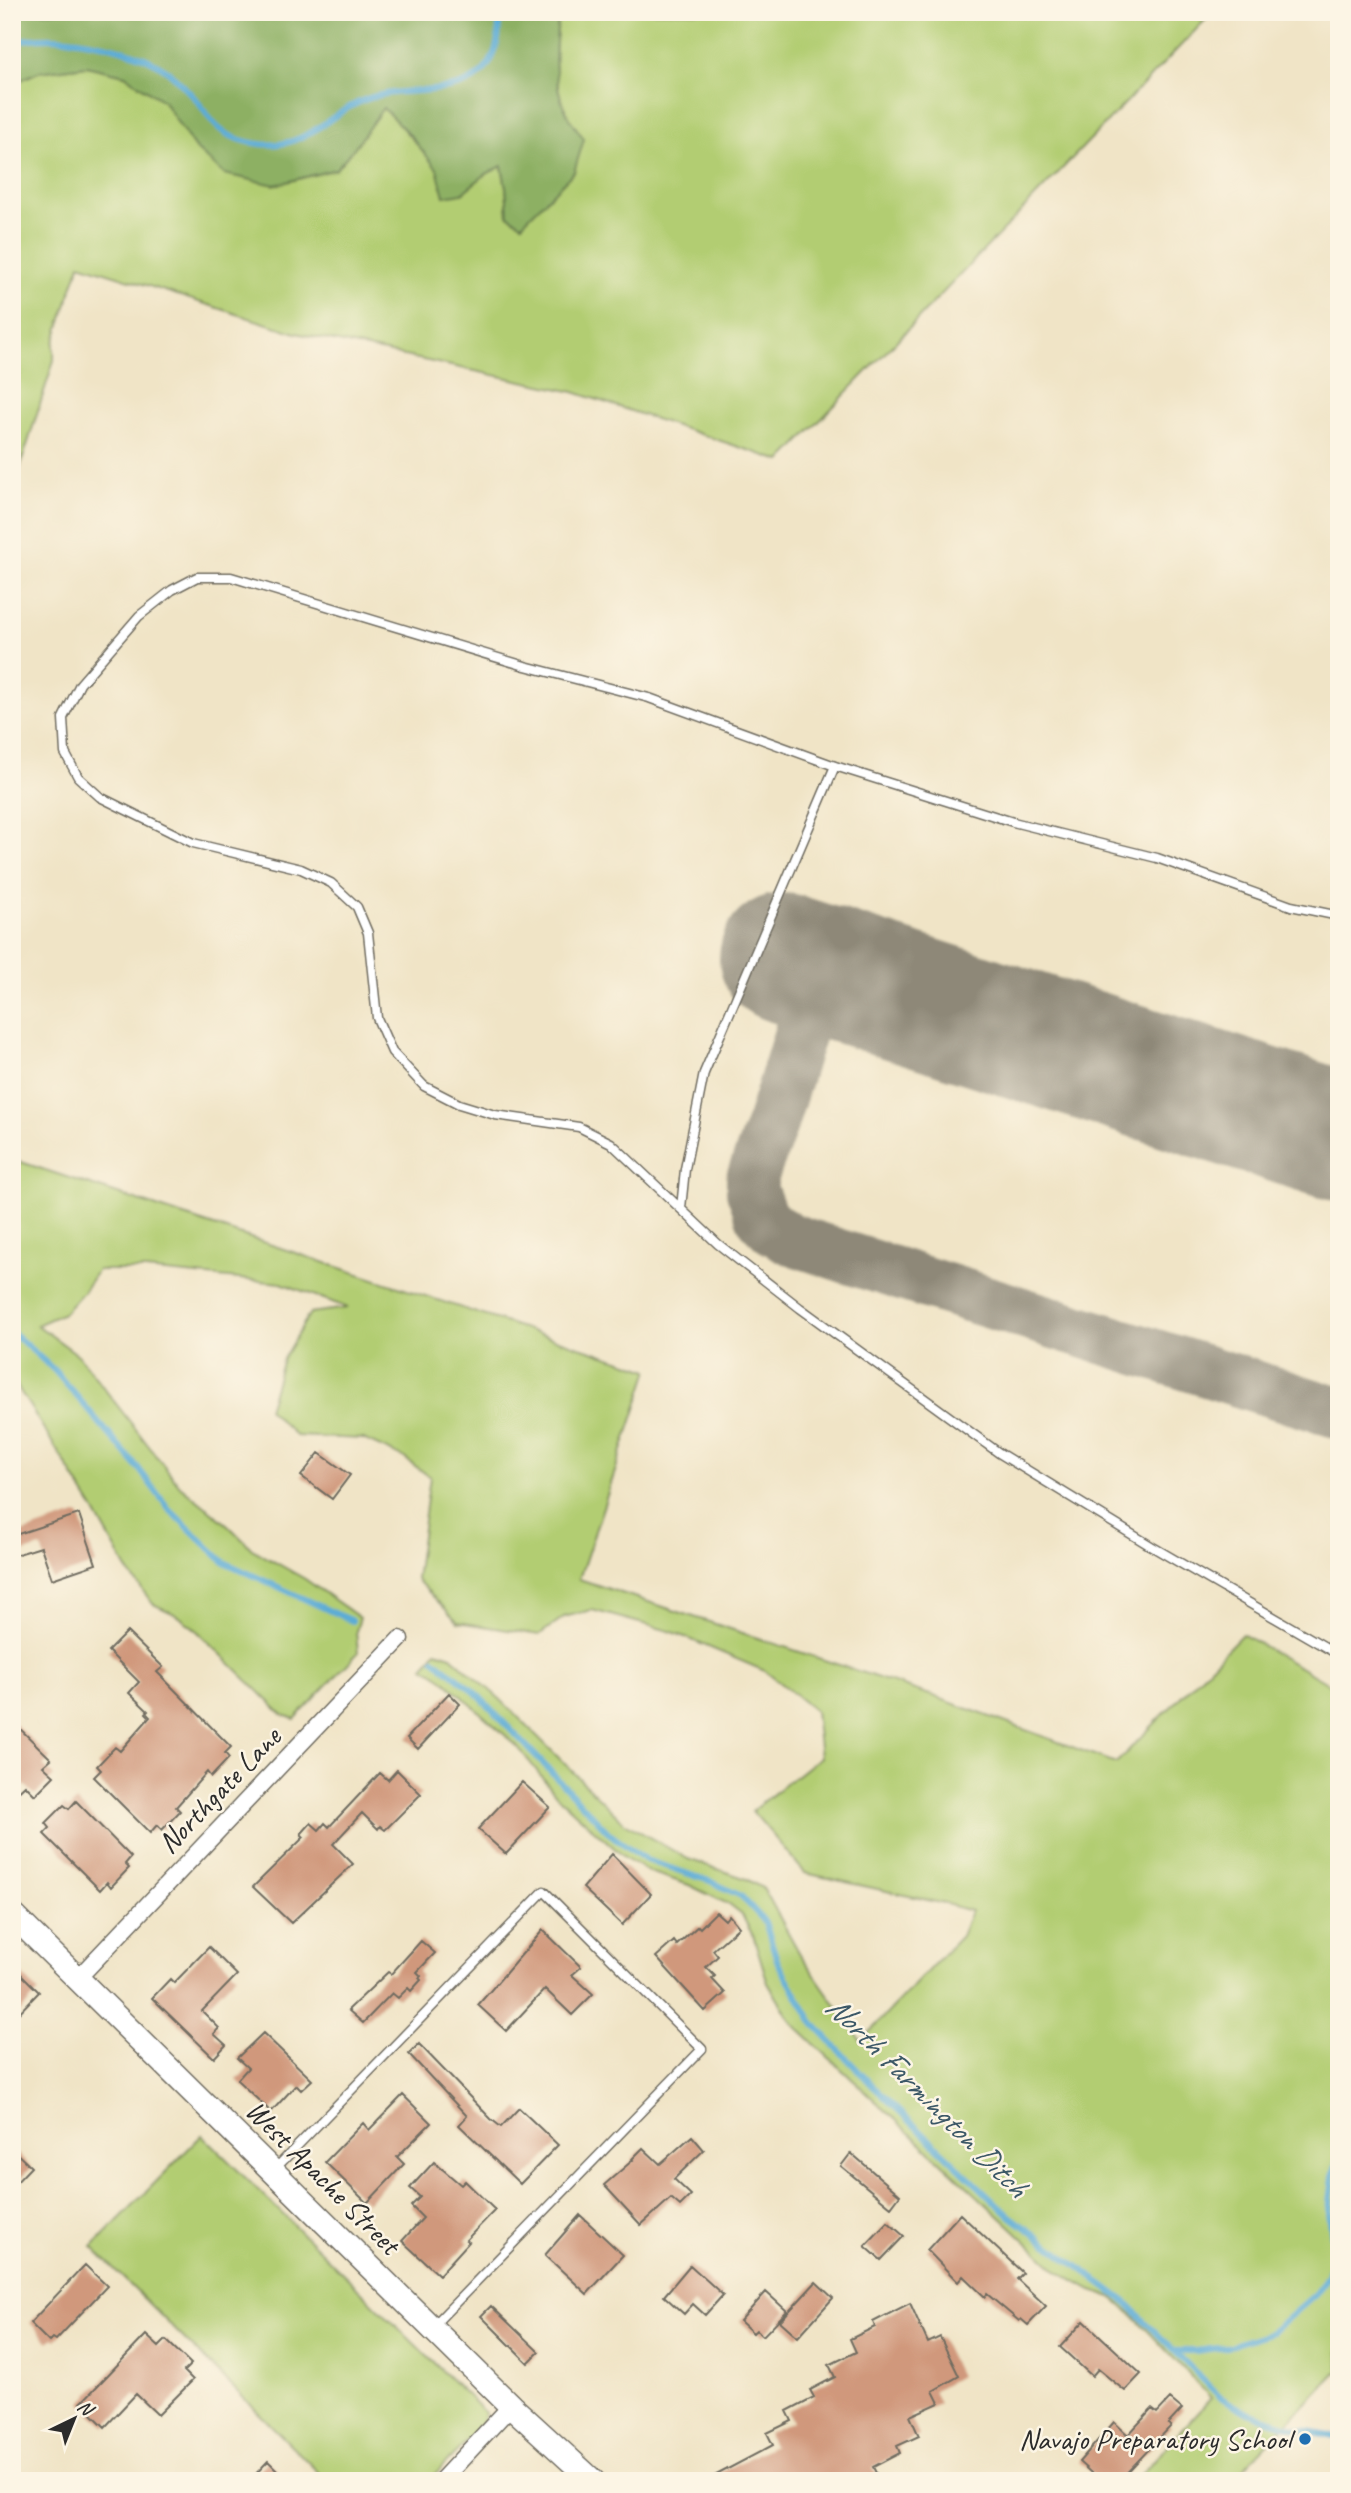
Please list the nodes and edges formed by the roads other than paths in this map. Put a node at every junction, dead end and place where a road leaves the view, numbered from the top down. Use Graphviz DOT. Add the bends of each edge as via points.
graph roads {
  1 [pos="835,766"];
  2 [pos="1339,915"];
  3 [pos="681,1208"];
  4 [pos="400,1639"];
  5 [pos="1339,1655"];
  6 [pos="12,1914"];
  7 [pos="78,1978"];
  8 [pos="273,2171"];
  9 [pos="431,2328"];
  10 [pos="511,2406"];
  11 [pos="441,2481"];
  12 [pos="593,2481"];
  1 -- 2 [label="lane" via="1013,822 1157,858 1291,906"];
  1 -- 3 [label="lane" via="704,1073"];
  1 -- 3 [label="lane" via="649,698 525,666 232,577 197,578 172,590 139,616 80,684 63,718 65,753 78,777 100,797 193,843 301,869 331,883 357,907 368,933 377,1018 393,1052 424,1086 495,1115 579,1127 611,1143"];
  3 -- 5 [label="lane" via="718,1244 790,1300 999,1453"];
  4 -- 7 [label="street, Northgate Lane"];
  6 -- 7 [label="main road, West Apache Street"];
  7 -- 8 [label="main road, West Apache Street"];
  8 -- 9 [label="main road, West Apache Street"];
  8 -- 9 [label="lane" via="544,1891 702,2049"];
  9 -- 10 [label="main road, West Apache Street"];
  10 -- 11 [label="street"];
  10 -- 12 [label="main road, West Apache Street"];
}
